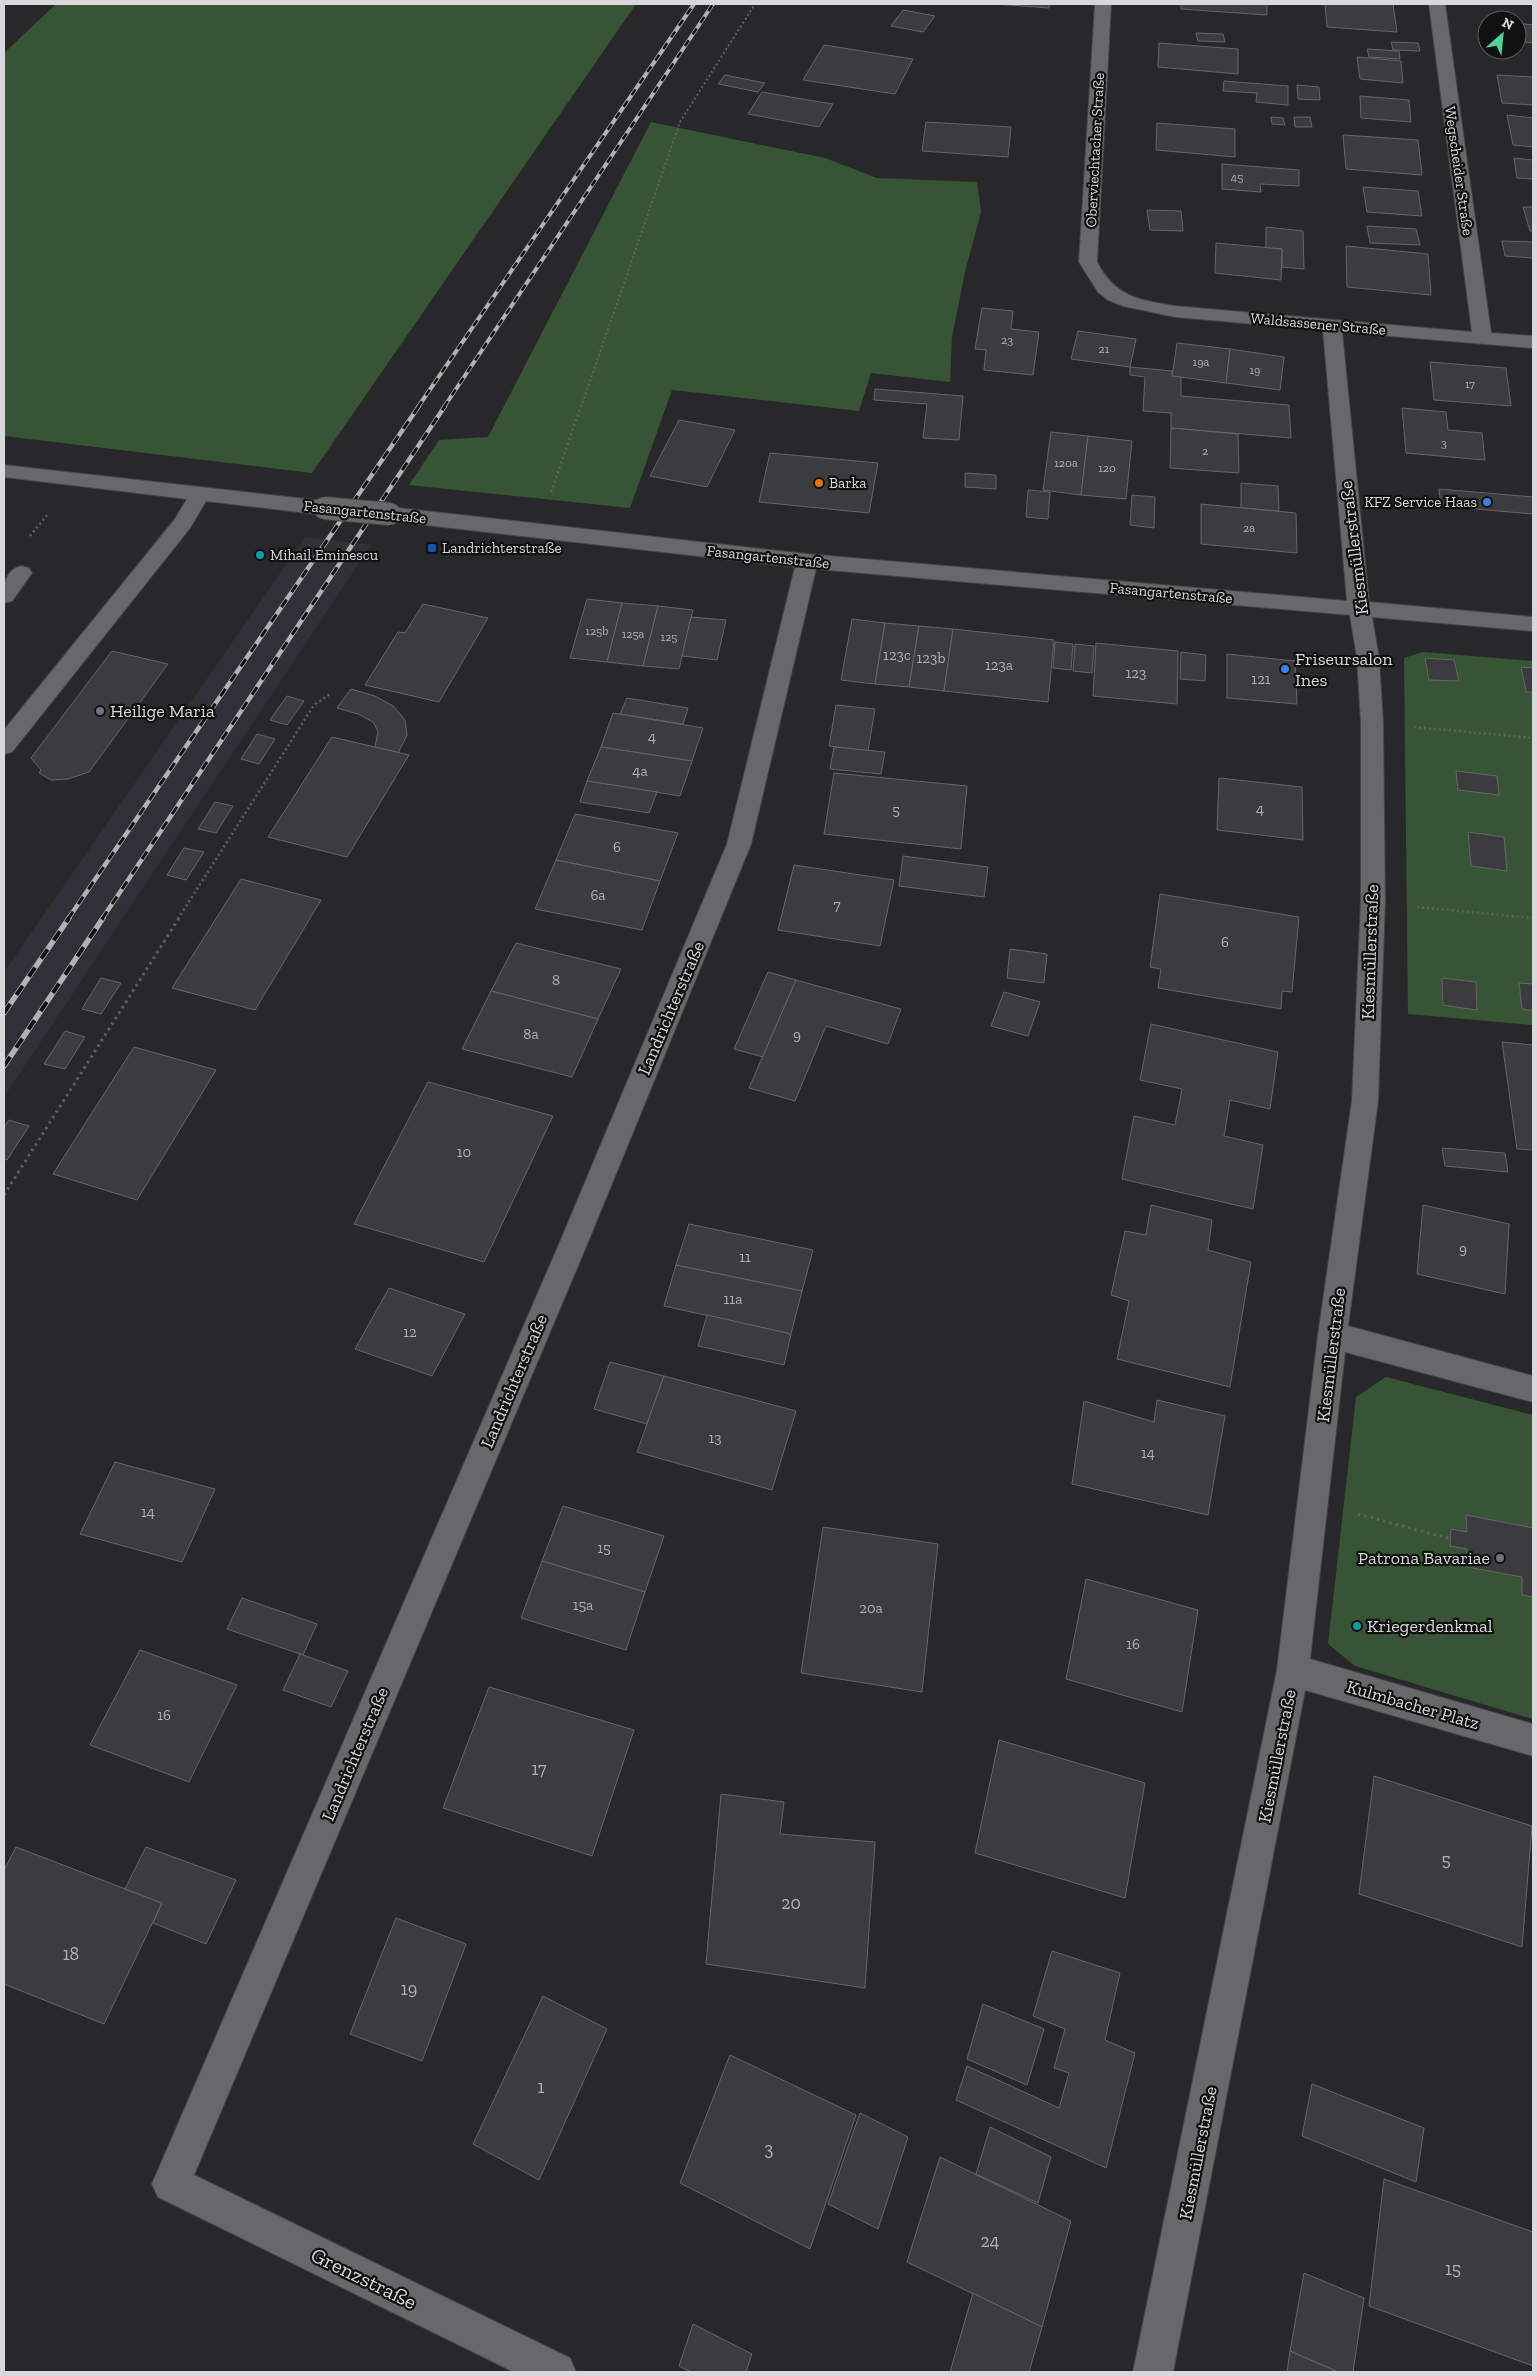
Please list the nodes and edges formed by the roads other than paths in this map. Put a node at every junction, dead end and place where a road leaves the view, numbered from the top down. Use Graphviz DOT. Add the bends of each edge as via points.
graph roads {
  1 [pos="1102,4"];
  2 [pos="1436,4"];
  3 [pos="1106,291"];
  4 [pos="1332,326"];
  5 [pos="1482,339"];
  6 [pos="1533,342"];
  7 [pos="4,470"];
  8 [pos="200,494"];
  9 [pos="807,561"];
  10 [pos="21,573"];
  11 [pos="4,596"];
  12 [pos="1360,609"];
  13 [pos="1533,624"];
  14 [pos="4,746"];
  15 [pos="1332,1336"];
  16 [pos="1533,1389"];
  17 [pos="1293,1670"];
  18 [pos="1533,1740"];
  19 [pos="171,2184"];
  20 [pos="556,2372"];
  21 [pos="1153,2372"];
  1 -- 3 [label="street, Oberviechtacher Straße" via="1088,262"];
  2 -- 5 [label="street, Wegscheider Straße"];
  3 -- 4 [label="street, Waldsassener Straße" via="1130,302 1159,308"];
  4 -- 5 [label="street, Waldsassener Straße"];
  4 -- 12 [label="street, Kiesmüllerstraße"];
  5 -- 6 [label="street, Waldsassener Straße"];
  7 -- 8 [label="street, Fasangartenstraße"];
  8 -- 9 [label="street, Fasangartenstraße, bridge"];
  8 -- 14 [label="street" via="175,533"];
  9 -- 12 [label="street, Fasangartenstraße"];
  9 -- 19 [label="street, Landrichterstraße" via="740,844"];
  10 -- 11 [label="street"];
  12 -- 13 [label="street, Fasangartenstraße"];
  12 -- 15 [label="street, Kiesmüllerstraße" via="1368,658 1372,723 1373,900 1365,1101"];
  15 -- 16 [label="street"];
  15 -- 17 [label="street, Kiesmüllerstraße"];
  17 -- 18 [label="street, Kulmbacher Platz"];
  17 -- 21 [label="street, Kiesmüllerstraße"];
  19 -- 20 [label="street, Grenzstraße"];
}
